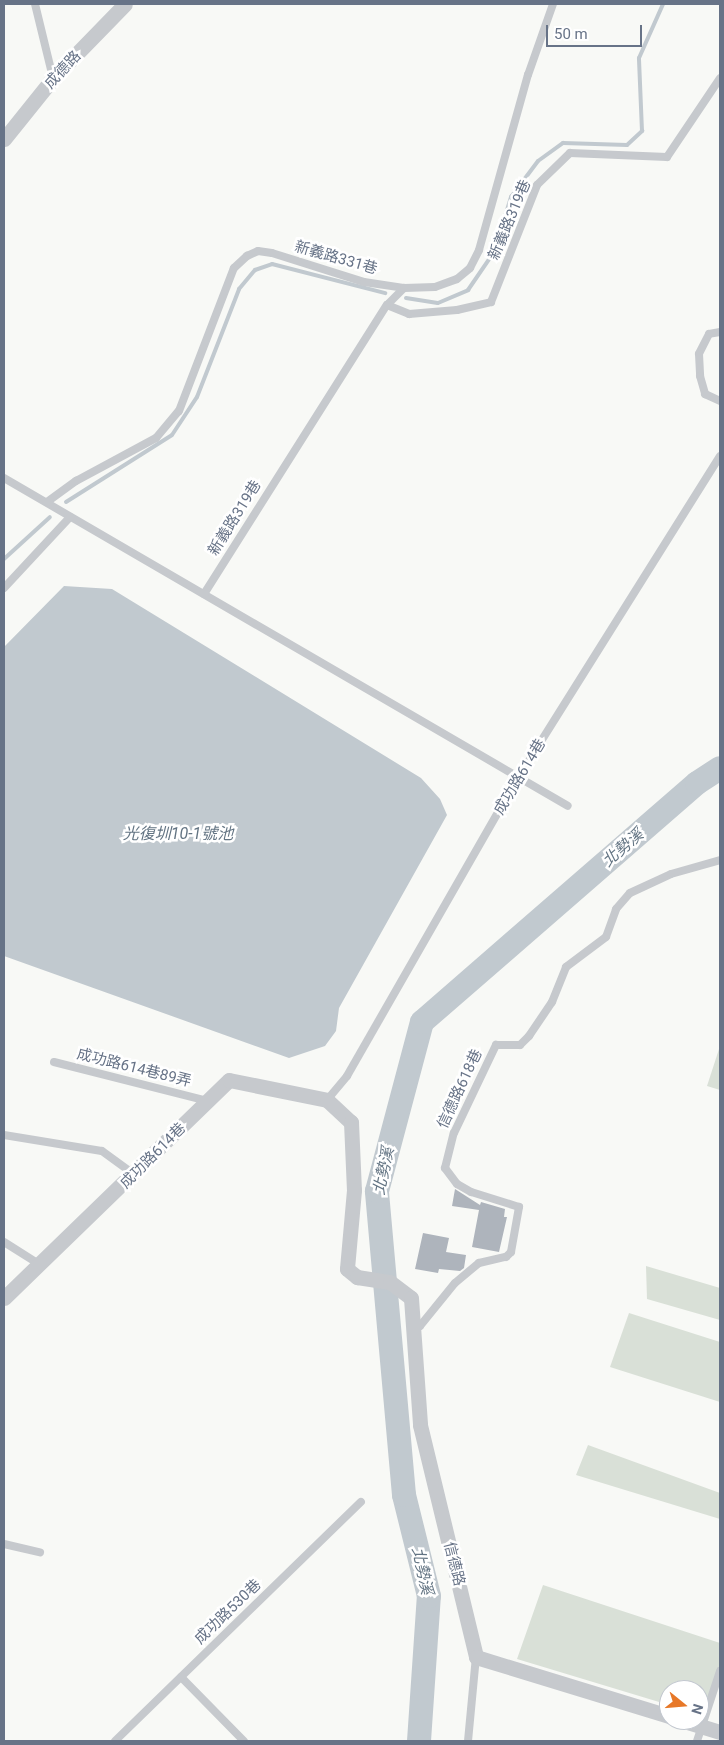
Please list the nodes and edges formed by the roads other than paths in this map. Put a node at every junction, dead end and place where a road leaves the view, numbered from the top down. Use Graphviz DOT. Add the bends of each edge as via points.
graph roads {
  1 [pos="35,4"];
  2 [pos="125,4"];
  3 [pos="553,4"];
  4 [pos="53,78"];
  5 [pos="720,78"];
  6 [pos="6,130"];
  7 [pos="404,288"];
  8 [pos="387,305"];
  9 [pos="720,332"];
  10 [pos="720,402"];
  11 [pos="720,456"];
  12 [pos="4,478"];
  13 [pos="47,502"];
  14 [pos="70,517"];
  15 [pos="4,588"];
  16 [pos="204,594"];
  17 [pos="518,778"];
  18 [pos="568,806"];
  19 [pos="720,860"];
  20 [pos="54,1062"];
  21 [pos="327,1100"];
  22 [pos="208,1101"];
  23 [pos="4,1135"];
  24 [pos="134,1174"];
  25 [pos="4,1242"];
  26 [pos="38,1264"];
  27 [pos="4,1298"];
  28 [pos="414,1328"];
  29 [pos="360,1502"];
  30 [pos="4,1544"];
  31 [pos="40,1552"];
  32 [pos="476,1657"];
  33 [pos="720,1671"];
  34 [pos="181,1677"];
  35 [pos="709,1707"];
  36 [pos="659,1713"];
  37 [pos="115,1741"];
  38 [pos="244,1741"];
  39 [pos="468,1741"];
  1 -- 4 [label="lane"];
  2 -- 4 [label="street, 成德路"];
  3 -- 7 [label="lane, 新義路331巷" via="528,75 479,250 470,268 457,279 435,287"];
  4 -- 6 [label="street, 成德路"];
  5 -- 8 [label="lane, 新義路319巷" via="667,157 570,153 537,185 491,302 458,310 408,314"];
  7 -- 8 [label="lane, 新義路319巷"];
  7 -- 13 [label="lane, 新義路331巷" via="364,282 258,251 247,256 234,268 179,411 156,438 76,481"];
  8 -- 16 [label="lane, 新義路319巷"];
  9 -- 10 [label="lane" via="708,334 699,354 705,394"];
  11 -- 17 [label="lane, 成功路614巷"];
  12 -- 13 [label="lane"];
  13 -- 14 [label="lane"];
  14 -- 15 [label="lane"];
  14 -- 16 [label="lane"];
  16 -- 17 [label="lane"];
  17 -- 18 [label="lane"];
  17 -- 21 [label="lane, 成功路614巷" via="347,1076"];
  19 -- 28 [label="lane, 信德路618巷" via="671,874 630,893 616,909 606,936 566,967 552,1002 530,1036 520,1045 496,1045 454,1133 445,1168 457,1184 471,1192 519,1207 511,1252 506,1257 479,1263 455,1283 420,1326"];
  20 -- 22 [label="lane, 成功路614巷89弄"];
  21 -- 22 [label="street, 成功路614巷" via="229,1080"];
  21 -- 28 [label="street, 信德路" via="351,1122 354,1190 347,1269 357,1277 390,1282 411,1298"];
  22 -- 24 [label="street, 成功路614巷"];
  23 -- 24 [label="lane" via="102,1151"];
  24 -- 26 [label="street, 成功路614巷"];
  25 -- 26 [label="lane"];
  26 -- 27 [label="street, 成功路614巷"];
  28 -- 32 [label="street, 信德路" via="420,1426"];
  29 -- 34 [label="lane, 成功路530巷"];
  30 -- 31 [label="lane"];
  32 -- 36 [label="street"];
  32 -- 39 [label="lane"];
  33 -- 35 [label="lane"];
  34 -- 37 [label="lane, 成功路530巷"];
  34 -- 38 [label="lane"];
}
